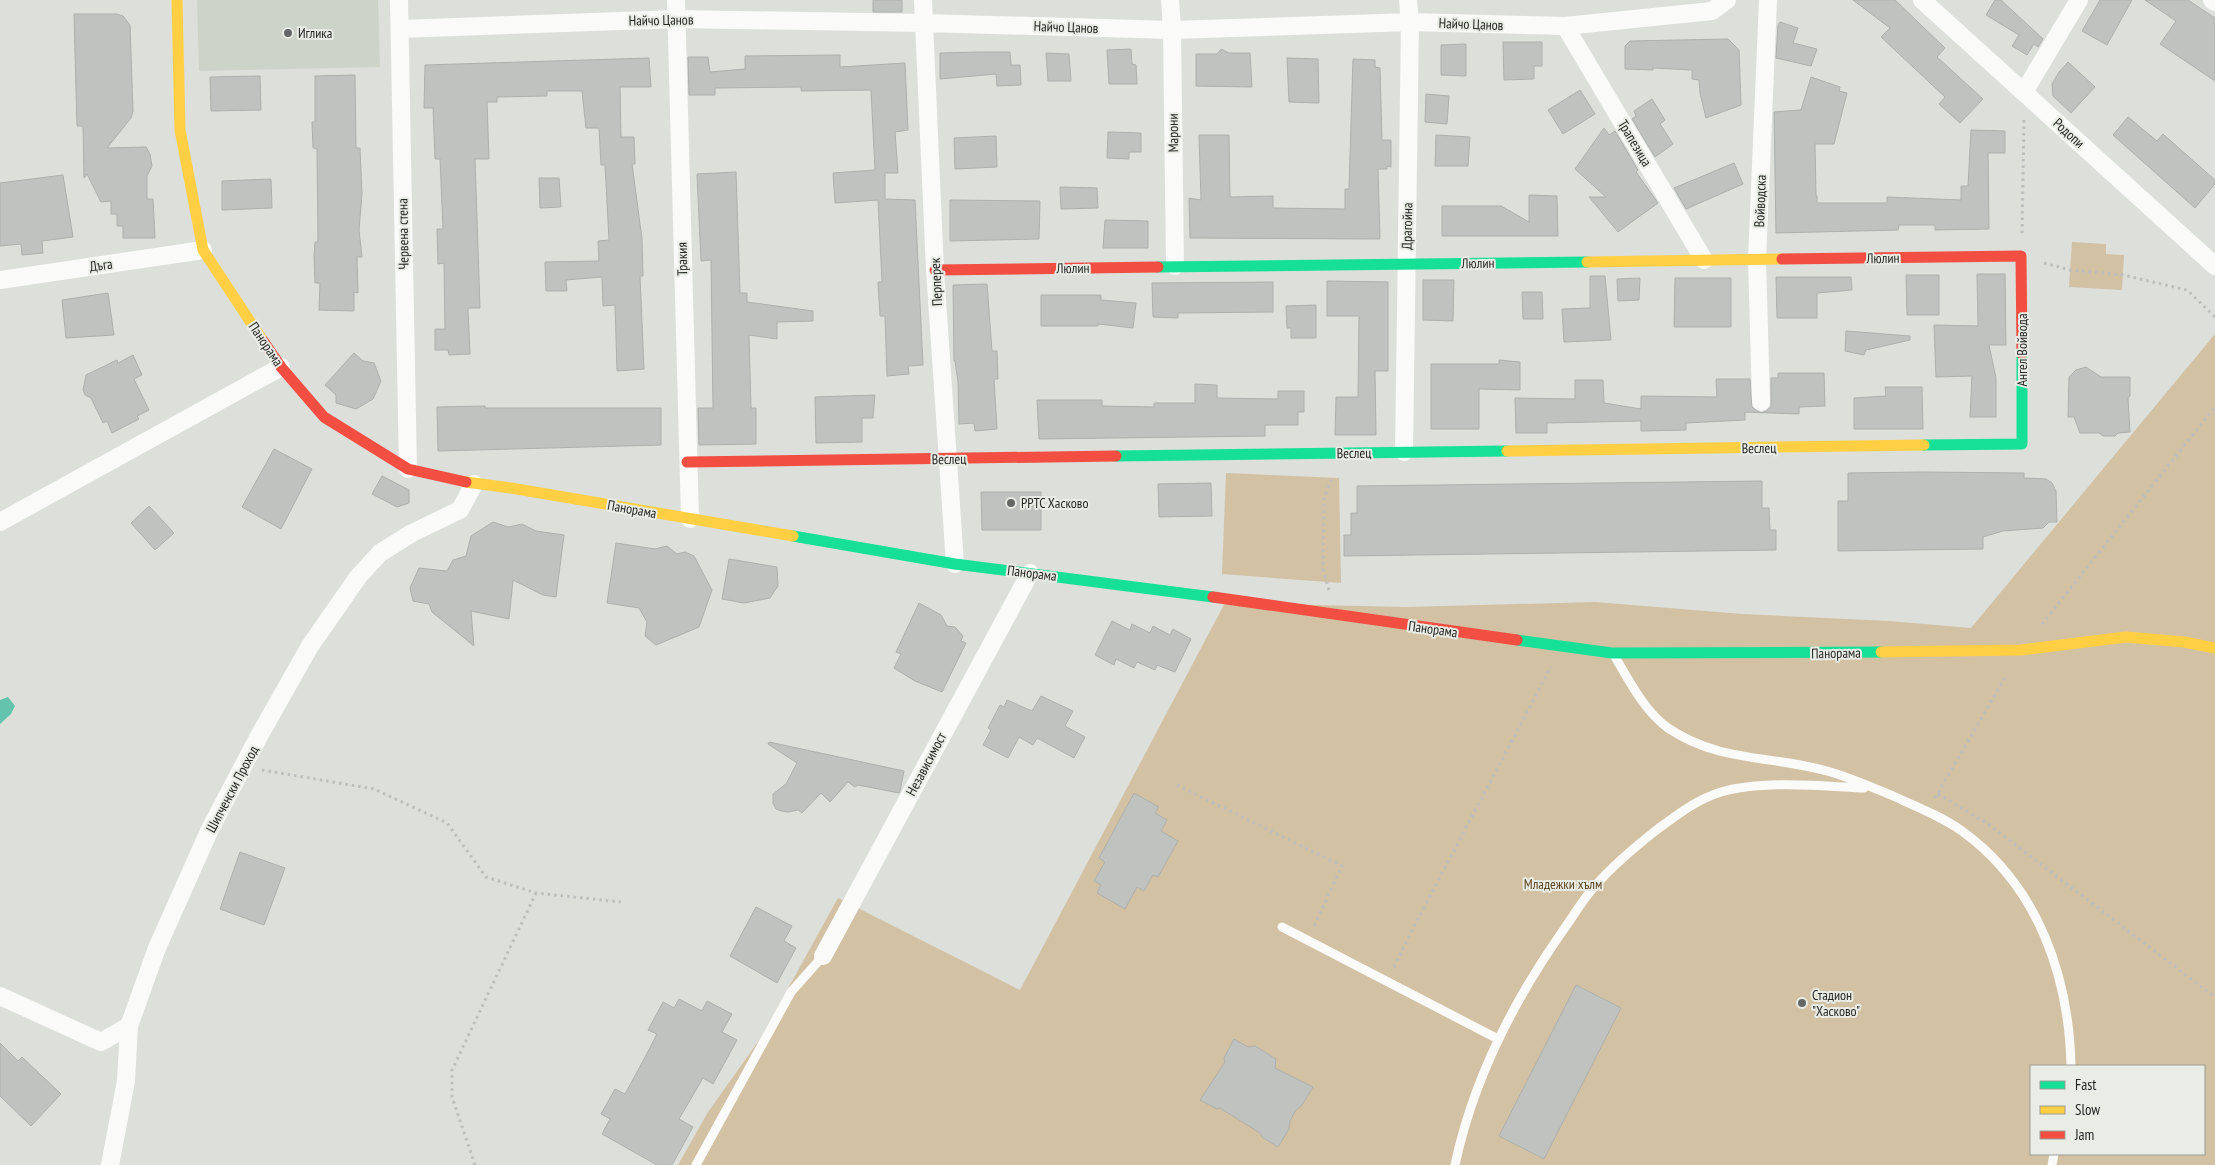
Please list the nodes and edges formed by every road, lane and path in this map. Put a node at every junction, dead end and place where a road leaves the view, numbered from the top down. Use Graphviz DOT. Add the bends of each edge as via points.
graph roads {
  1 [pos="177,0"];
  2 [pos="399,0"];
  3 [pos="676,0"];
  4 [pos="923,0"];
  5 [pos="1170,0"];
  6 [pos="1408,0"];
  7 [pos="1727,0"];
  8 [pos="1768,0"];
  9 [pos="1922,0"];
  10 [pos="2080,0"];
  11 [pos="2212,0"];
  12 [pos="2215,2"];
  13 [pos="677,19"];
  14 [pos="1410,22"];
  15 [pos="924,23"];
  16 [pos="1566,26"];
  17 [pos="400,29"];
  18 [pos="1172,30"];
  19 [pos="2024,92"];
  20 [pos="203,250"];
  21 [pos="2021,256"];
  22 [pos="1757,259"];
  23 [pos="1704,260"];
  24 [pos="1406,264"];
  25 [pos="1175,266"];
  26 [pos="2215,266"];
  27 [pos="935,270"];
  28 [pos="0,280"];
  29 [pos="2215,317"];
  30 [pos="281,367"];
  31 [pos="1761,402"];
  32 [pos="2215,408"];
  33 [pos="2022,444"];
  34 [pos="1404,452"];
  35 [pos="1342,453"];
  36 [pos="946,459"];
  37 [pos="687,462"];
  38 [pos="408,469"];
  39 [pos="474,484"];
  40 [pos="690,519"];
  41 [pos="0,522"];
  42 [pos="955,564"];
  43 [pos="1030,573"];
  44 [pos="1338,616"];
  45 [pos="1563,645"];
  46 [pos="2215,648"];
  47 [pos="2021,650"];
  48 [pos="1612,653"];
  49 [pos="244,767"];
  50 [pos="1177,785"];
  51 [pos="1874,788"];
  52 [pos="536,893"];
  53 [pos="621,902"];
  54 [pos="1282,927"];
  55 [pos="1307,940"];
  56 [pos="823,956"];
  57 [pos="1387,981"];
  58 [pos="0,996"];
  59 [pos="2215,997"];
  60 [pos="129,1026"];
  61 [pos="1498,1039"];
  62 [pos="2071,1065"];
  63 [pos="110,1165"];
  64 [pos="476,1165"];
  65 [pos="696,1165"];
  66 [pos="1455,1165"];
  1 -- 20 [label="street, Панорама" via="180,130"];
  2 -- 17 [label="street, Червена стена"];
  3 -- 13 [label="street, Тракия"];
  4 -- 15 [label="street, Перперек"];
  5 -- 18 [label="street, Марони"];
  6 -- 14 [label="street, Драгойна"];
  7 -- 16 [label="street, Найчо Цанов" via="1712,11"];
  8 -- 22 [label="street, Войводска"];
  9 -- 19 [label="street, Родопи"];
  10 -- 19 [label="street"];
  11 -- 12 [label="street"];
  13 -- 15 [label="street, Найчо Цанов"];
  13 -- 17 [label="street, Найчо Цанов"];
  13 -- 37 [label="street, Тракия"];
  14 -- 16 [label="street, Найчо Цанов"];
  14 -- 18 [label="street, Найчо Цанов"];
  14 -- 24 [label="street, Драгойна"];
  15 -- 18 [label="street, Найчо Цанов"];
  15 -- 27 [label="street, Перперек"];
  16 -- 23 [label="street, Трапезица"];
  17 -- 38 [label="street, Червена стена"];
  18 -- 25 [label="street, Марони"];
  19 -- 21 [label="path"];
  19 -- 26 [label="street, Родопи"];
  20 -- 28 [label="street, Дъга"];
  20 -- 30 [label="street, Панорама"];
  21 -- 22 [label="street, Люлин"];
  21 -- 29 [label="path" via="2070,270 2123,275 2186,290"];
  21 -- 33 [label="street, Ангел Войвода"];
  22 -- 23 [label="street, Люлин"];
  22 -- 31 [label="street, Войводска"];
  23 -- 24 [label="street, Люлин"];
  24 -- 25 [label="street, Люлин"];
  24 -- 34 [label="street, Драгойна"];
  25 -- 27 [label="street, Люлин"];
  27 -- 36 [label="street, Перперек"];
  30 -- 38 [label="street, Панорама" via="324,417"];
  30 -- 41 [label="street"];
  32 -- 47 [label="path"];
  33 -- 34 [label="street, Веслец"];
  34 -- 35 [label="street, Веслец"];
  35 -- 36 [label="street, Веслец"];
  35 -- 44 [label="path" via="1324,498 1323,569"];
  36 -- 37 [label="street, Веслец"];
  36 -- 42 [label="street, Перперек"];
  37 -- 40 [label="street, Тракия"];
  38 -- 39 [label="street, Панорама"];
  39 -- 40 [label="street, Панорама"];
  39 -- 49 [label="street, Шипченски Проход" via="460,510 380,553 358,577 310,646"];
  40 -- 42 [label="street, Панорама"];
  42 -- 43 [label="street, Панорама"];
  43 -- 44 [label="street, Панорама"];
  43 -- 56 [label="street, Независимост"];
  44 -- 45 [label="street, Панорама"];
  45 -- 48 [label="street, Панорама"];
  45 -- 57 [label="path"];
  46 -- 47 [label="street, Панорама" via="2126,636"];
  47 -- 48 [label="street, Панорама"];
  47 -- 59 [label="path" via="1938,794 1988,824"];
  48 -- 51 [label="lane" via="1640,698 1666,727 1701,746 1723,753 1827,770"];
  49 -- 52 [label="path" via="374,789 447,823 486,877"];
  49 -- 60 [label="street, Шипченски Проход" via="210,829 157,948"];
  50 -- 55 [label="path" via="1342,866"];
  51 -- 61 [label="lane" via="1762,786 1722,792 1689,805 1629,852 1594,887 1540,963"];
  51 -- 62 [label="lane" via="1928,811 1961,831 1997,860 2022,895 2048,942 2062,986"];
  52 -- 53 [label="path"];
  52 -- 64 [label="path" via="452,1070 452,1097"];
  54 -- 55 [label="lane"];
  55 -- 57 [label="lane"];
  56 -- 65 [label="lane" via="792,992"];
  57 -- 61 [label="lane"];
  58 -- 60 [label="street" via="100,1042"];
  60 -- 63 [label="street, Шипченски Проход" via="126,1081"];
  61 -- 66 [label="lane" via="1469,1115"];
}
